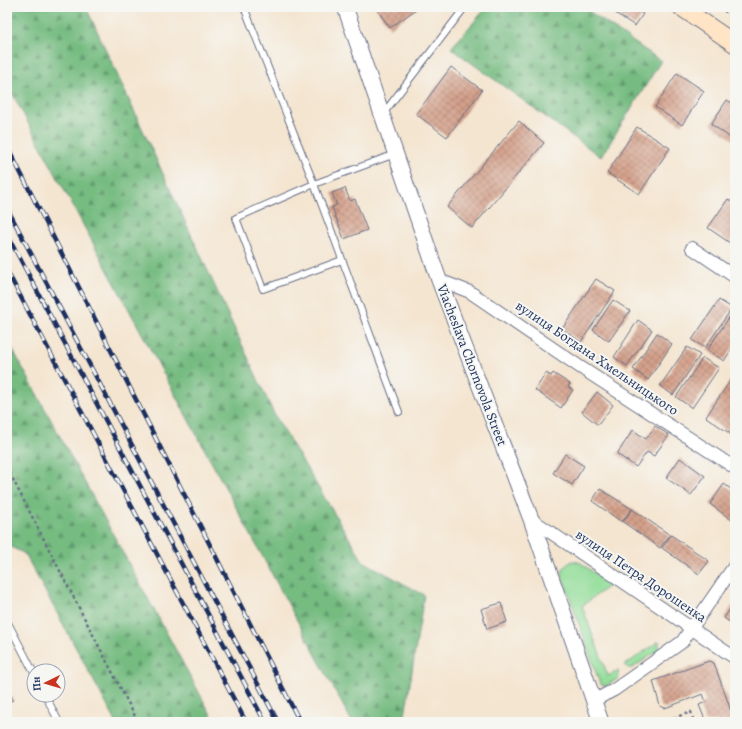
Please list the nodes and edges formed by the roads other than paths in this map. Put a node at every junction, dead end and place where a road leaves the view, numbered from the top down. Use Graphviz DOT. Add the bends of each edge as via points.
graph roads {
  1 [pos="244,7"];
  2 [pos="345,7"];
  3 [pos="465,7"];
  4 [pos="681,7"];
  5 [pos="735,44"];
  6 [pos="383,114"];
  7 [pos="396,153"];
  8 [pos="314,184"];
  9 [pos="692,248"];
  10 [pos="342,260"];
  11 [pos="735,277"];
  12 [pos="439,280"];
  13 [pos="398,412"];
  14 [pos="735,468"];
  15 [pos="531,519"];
  16 [pos="735,565"];
  17 [pos="7,621"];
  18 [pos="692,629"];
  19 [pos="735,658"];
  20 [pos="29,663"];
  21 [pos="593,701"];
  22 [pos="49,703"];
  23 [pos="60,722"];
  24 [pos="601,722"];
  1 -- 8 [label="lane"];
  2 -- 6 [label="street, Viacheslava Chornovola Street"];
  3 -- 6 [label="lane"];
  4 -- 5 [label="main road"];
  6 -- 7 [label="street, Viacheslava Chornovola Street"];
  7 -- 8 [label="lane"];
  7 -- 12 [label="street, Viacheslava Chornovola Street"];
  8 -- 10 [label="lane"];
  8 -- 10 [label="lane" via="236,218 263,289"];
  9 -- 11 [label="street"];
  10 -- 13 [label="lane"];
  12 -- 14 [label="street, вулиця Богдана Хмельницького" via="470,292"];
  12 -- 15 [label="street, Viacheslava Chornovola Street"];
  15 -- 18 [label="street, вулиця Петра Дорошенка"];
  15 -- 21 [label="street, Viacheslava Chornovola Street"];
  16 -- 18 [label="street"];
  17 -- 20 [label="lane"];
  18 -- 19 [label="street, вулиця Петра Дорошенка"];
  18 -- 21 [label="street" via="682,642 614,690"];
  21 -- 24 [label="street, Viacheslava Chornovola Street"];
  22 -- 23 [label="lane"];
}
